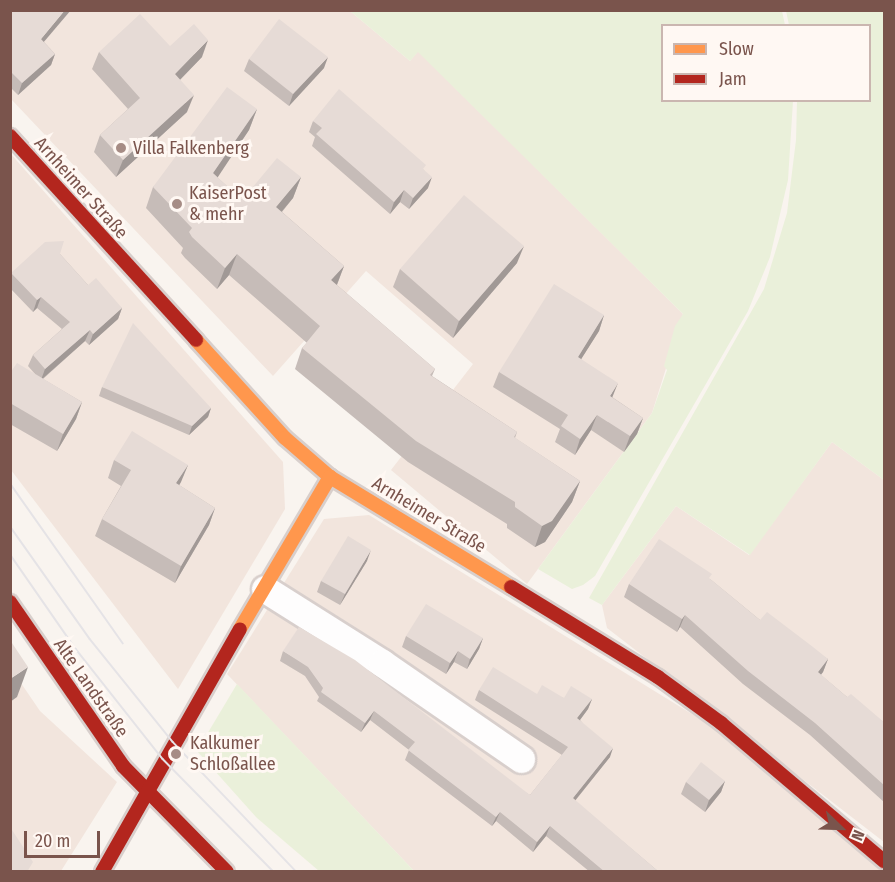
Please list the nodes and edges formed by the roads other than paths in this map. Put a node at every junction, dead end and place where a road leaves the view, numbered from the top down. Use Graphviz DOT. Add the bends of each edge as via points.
graph roads {
  1 [pos="10,136"];
  2 [pos="330,477"];
  3 [pos="265,589"];
  4 [pos="10,602"];
  5 [pos="521,759"];
  6 [pos="145,792"];
  7 [pos="885,861"];
  8 [pos="102,872"];
  9 [pos="227,872"];
  1 -- 2 [label="main road, Arnheimer Straße" via="285,438"];
  2 -- 3 [label="main road"];
  2 -- 7 [label="main road, Arnheimer Straße" via="658,677 722,723"];
  3 -- 5 [label="street" via="382,663"];
  3 -- 6 [label="main road"];
  4 -- 6 [label="main road, Alte Landstraße"];
  6 -- 8 [label="main road"];
  6 -- 9 [label="main road, Alte Landstraße"];
}
